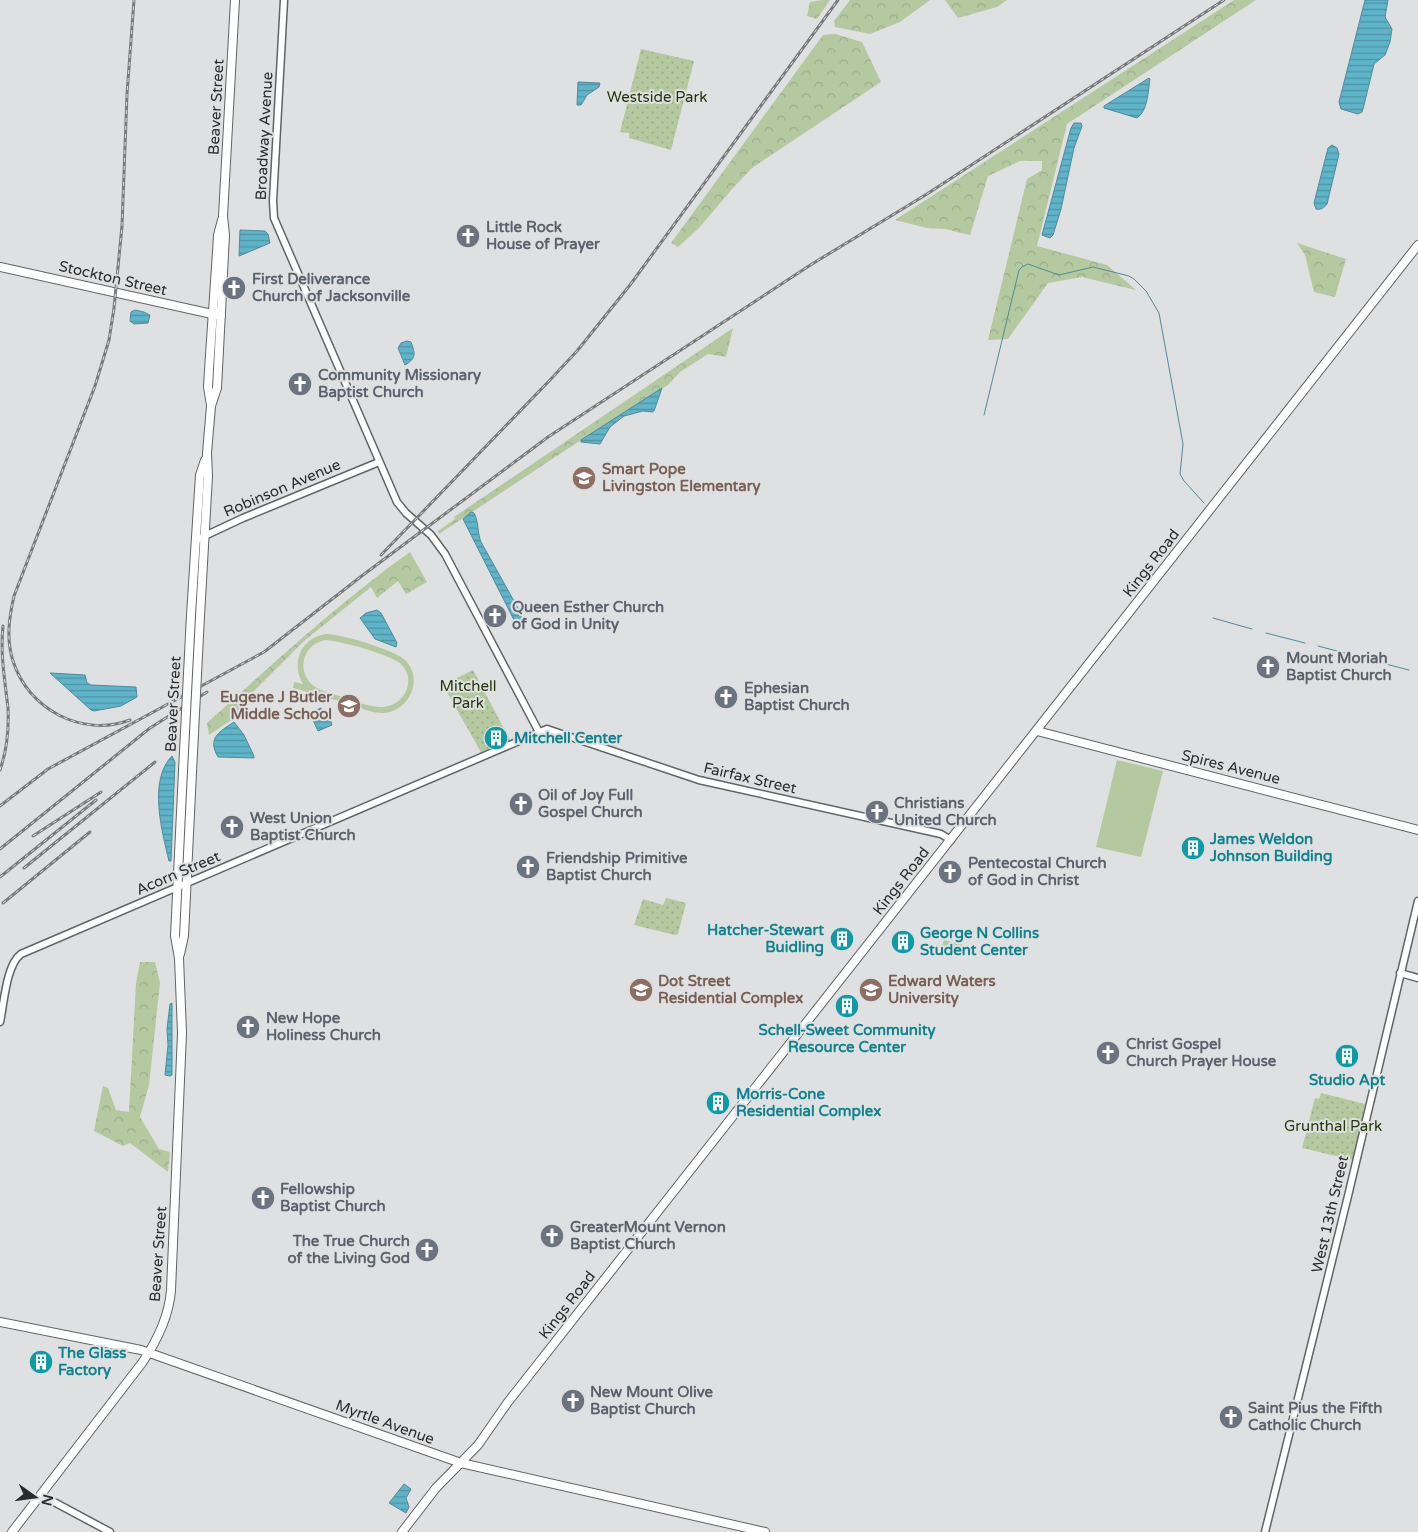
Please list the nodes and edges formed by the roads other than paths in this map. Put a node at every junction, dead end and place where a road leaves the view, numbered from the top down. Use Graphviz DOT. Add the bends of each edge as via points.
graph roads {
  1 [pos="235,0"];
  2 [pos="284,0"];
  3 [pos="223,216"];
  4 [pos="1417,248"];
  5 [pos="0,267"];
  6 [pos="212,314"];
  7 [pos="221,316"];
  8 [pos="212,406"];
  9 [pos="207,453"];
  10 [pos="379,462"];
  11 [pos="204,536"];
  12 [pos="196,540"];
  13 [pos="547,729"];
  14 [pos="1037,731"];
  15 [pos="539,732"];
  16 [pos="1418,830"];
  17 [pos="951,840"];
  18 [pos="186,882"];
  19 [pos="178,887"];
  20 [pos="1418,901"];
  21 [pos="179,958"];
  22 [pos="1400,974"];
  23 [pos="1418,978"];
  24 [pos="0,1022"];
  25 [pos="0,1322"];
  26 [pos="149,1352"];
  27 [pos="461,1463"];
  28 [pos="41,1495"];
  29 [pos="12,1532"];
  30 [pos="110,1532"];
  31 [pos="402,1532"];
  32 [pos="764,1532"];
  33 [pos="1265,1532"];
  1 -- 3 [label="main road, Beaver Street"];
  2 -- 10 [label="street, Broadway Avenue" via="274,218"];
  3 -- 6 [label="main road, Beaver Street" via="218,235"];
  3 -- 7 [label="main road, Beaver Street"];
  4 -- 14 [label="main road, Kings Road"];
  5 -- 6 [label="main road, Stockton Street"];
  6 -- 7 [label="main road, Stockton Street"];
  6 -- 8 [label="main road, Beaver Street" via="208,387"];
  7 -- 8 [label="main road, Beaver Street" via="217,388"];
  8 -- 9 [label="main road, Beaver Street"];
  9 -- 11 [label="main road, Beaver Street"];
  9 -- 12 [label="main road, Beaver Street" via="200,475"];
  10 -- 11 [label="street, Robinson Avenue"];
  10 -- 15 [label="street, Broadway Avenue" via="397,502 431,535 445,554"];
  11 -- 12 [label="street, Robinson Avenue"];
  11 -- 18 [label="main road, Beaver Street, bridge"];
  12 -- 19 [label="main road, Beaver Street, bridge"];
  13 -- 15 [label="street, Acorn Street"];
  13 -- 17 [label="street, Fairfax Street" via="699,780 941,834"];
  14 -- 16 [label="main road, Spires Avenue"];
  14 -- 17 [label="main road, Kings Road"];
  15 -- 18 [label="street, Acorn Street"];
  17 -- 27 [label="main road, Kings Road"];
  18 -- 19 [label="street, Acorn Street"];
  18 -- 21 [label="main road, Beaver Street" via="184,936"];
  19 -- 21 [label="main road, Beaver Street" via="175,936"];
  19 -- 24 [label="street, Acorn Street" via="25,952 14,960"];
  20 -- 22 [label="street, West 13th Street"];
  21 -- 26 [label="main road, Beaver Street" via="182,1033 170,1297 165,1319"];
  22 -- 23 [label="street"];
  22 -- 33 [label="street, West 13th Street"];
  25 -- 26 [label="main road, Myrtle Avenue"];
  26 -- 27 [label="main road, Myrtle Avenue"];
  26 -- 28 [label="main road, Beaver Street"];
  27 -- 31 [label="main road, Kings Road"];
  27 -- 32 [label="main road, Myrtle Avenue"];
  28 -- 29 [label="main road, Beaver Street"];
  28 -- 30 [label="street"];
}
